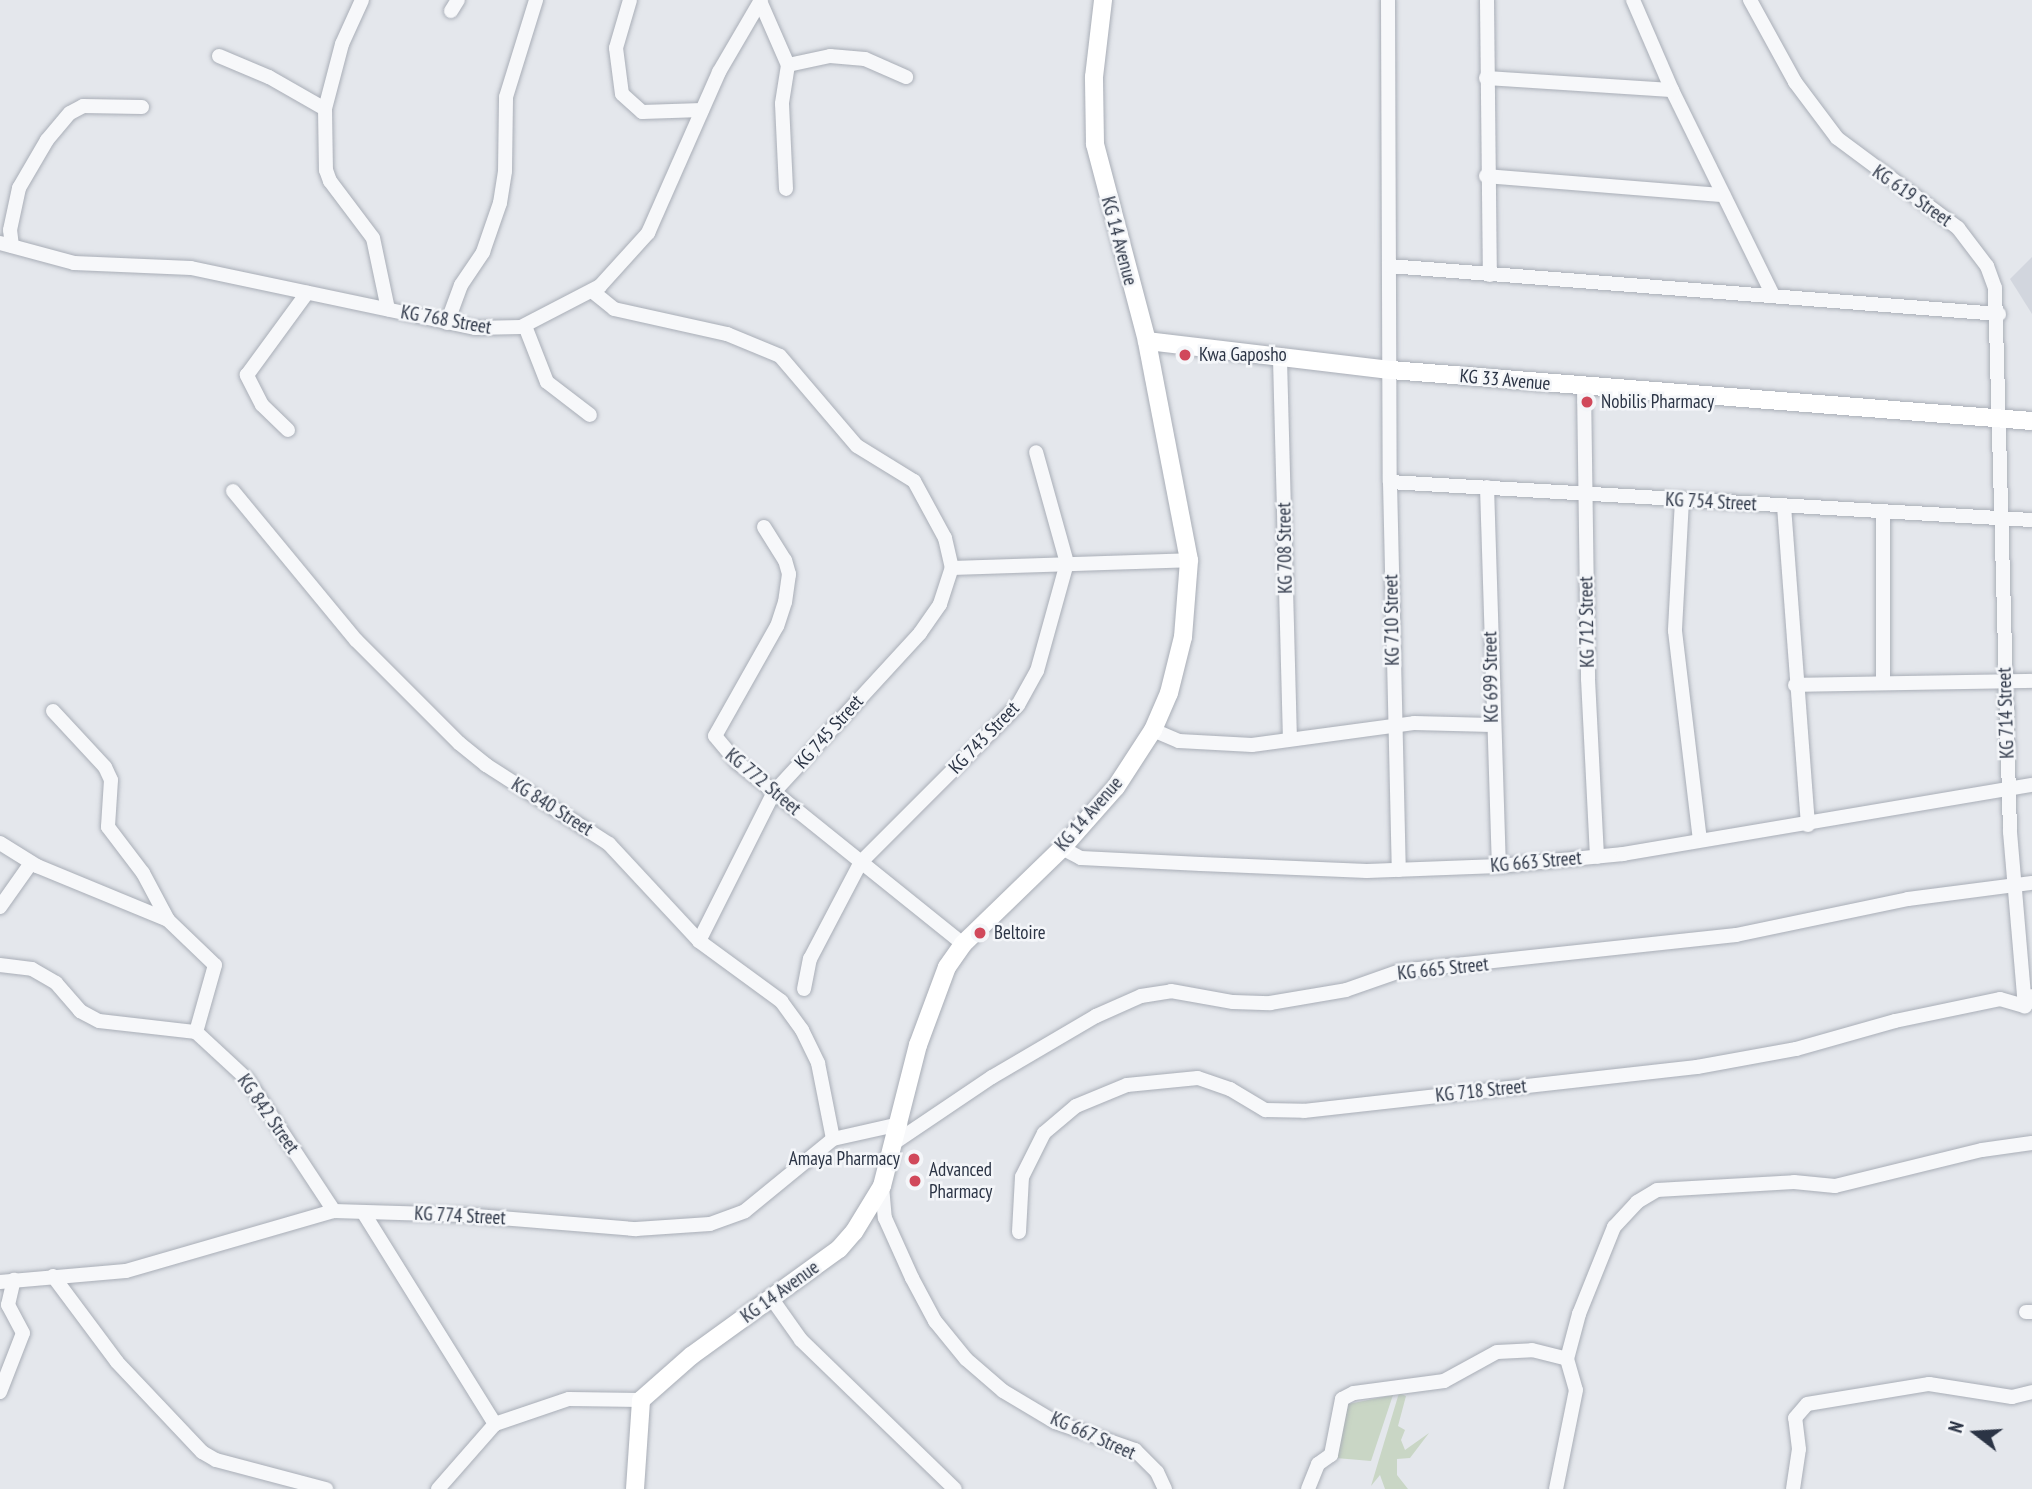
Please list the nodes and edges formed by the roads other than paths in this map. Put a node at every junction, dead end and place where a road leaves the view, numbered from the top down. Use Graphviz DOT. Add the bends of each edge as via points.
graph roads {
  1 [pos="362,0"];
  2 [pos="536,0"];
  3 [pos="630,0"];
  4 [pos="1103,0"];
  5 [pos="1388,0"];
  6 [pos="1487,0"];
  7 [pos="1633,0"];
  8 [pos="1750,0"];
  9 [pos="760,1"];
  10 [pos="219,56"];
  11 [pos="789,65"];
  12 [pos="906,77"];
  13 [pos="1486,78"];
  14 [pos="1672,90"];
  15 [pos="142,107"];
  16 [pos="325,109"];
  17 [pos="702,110"];
  18 [pos="1486,176"];
  19 [pos="786,189"];
  20 [pos="1723,195"];
  21 [pos="6,245"];
  22 [pos="1389,266"];
  23 [pos="1490,275"];
  24 [pos="592,291"];
  25 [pos="307,293"];
  26 [pos="1772,293"];
  27 [pos="388,309"];
  28 [pos="1999,314"];
  29 [pos="447,323"];
  30 [pos="525,326"];
  31 [pos="1147,341"];
  32 [pos="1280,359"];
  33 [pos="1391,370"];
  34 [pos="1584,387"];
  35 [pos="590,415"];
  36 [pos="2000,419"];
  37 [pos="2032,421"];
  38 [pos="288,430"];
  39 [pos="1036,452"];
  40 [pos="1390,482"];
  41 [pos="1488,487"];
  42 [pos="233,491"];
  43 [pos="1586,494"];
  44 [pos="1682,500"];
  45 [pos="1784,506"];
  46 [pos="1883,511"];
  47 [pos="2001,518"];
  48 [pos="2032,520"];
  49 [pos="764,527"];
  50 [pos="1189,560"];
  51 [pos="1067,563"];
  52 [pos="952,568"];
  53 [pos="2004,681"];
  54 [pos="2032,681"];
  55 [pos="1883,683"];
  56 [pos="1795,685"];
  57 [pos="53,711"];
  58 [pos="1394,725"];
  59 [pos="1492,725"];
  60 [pos="1153,730"];
  61 [pos="1290,738"];
  62 [pos="2032,785"];
  63 [pos="2008,790"];
  64 [pos="774,792"];
  65 [pos="1808,825"];
  66 [pos="1700,841"];
  67 [pos="0,843"];
  68 [pos="1062,848"];
  69 [pos="1597,857"];
  70 [pos="861,862"];
  71 [pos="32,863"];
  72 [pos="1499,866"];
  73 [pos="1399,870"];
  74 [pos="2032,883"];
  75 [pos="2015,885"];
  76 [pos="0,907"];
  77 [pos="167,920"];
  78 [pos="699,941"];
  79 [pos="963,944"];
  80 [pos="0,965"];
  81 [pos="804,989"];
  82 [pos="2029,1001"];
  83 [pos="196,1032"];
  84 [pos="900,1124"];
  85 [pos="833,1139"];
  86 [pos="894,1143"];
  87 [pos="2032,1143"];
  88 [pos="883,1186"];
  89 [pos="334,1211"];
  90 [pos="363,1212"];
  91 [pos="1018,1232"];
  92 [pos="52,1276"];
  93 [pos="7,1281"];
  94 [pos="772,1299"];
  95 [pos="1567,1359"];
  96 [pos="0,1392"];
  97 [pos="2032,1392"];
  98 [pos="641,1400"];
  99 [pos="495,1424"];
  100 [pos="326,1489"];
  101 [pos="438,1489"];
  102 [pos="635,1489"];
  103 [pos="955,1489"];
  104 [pos="1166,1489"];
  105 [pos="1307,1489"];
  106 [pos="1556,1489"];
  107 [pos="1793,1489"];
  1 -- 16 [label="street" via="342,44"];
  2 -- 29 [label="street" via="506,97 505,171 499,203 483,252 461,285"];
  3 -- 17 [label="street" via="616,48 622,94 642,112"];
  4 -- 31 [label="main road, KG 14 Avenue" via="1094,77 1095,144"];
  5 -- 22 [label="street, KG 710 Street"];
  6 -- 13 [label="street"];
  7 -- 14 [label="street"];
  8 -- 28 [label="street, KG 619 Street" via="1795,82 1837,138 1972,243 1987,266"];
  9 -- 11 [label="street"];
  9 -- 17 [label="street, KG 768 Street"];
  10 -- 16 [label="street" via="270,77"];
  11 -- 12 [label="street" via="830,56 865,58"];
  11 -- 19 [label="street" via="782,104"];
  13 -- 14 [label="street"];
  13 -- 18 [label="street"];
  14 -- 20 [label="street"];
  15 -- 21 [label="street" via="83,106 71,113 47,140 19,188"];
  16 -- 27 [label="street" via="330,181 373,238"];
  17 -- 24 [label="street, KG 768 Street" via="660,216 633,254"];
  18 -- 20 [label="street"];
  18 -- 23 [label="street"];
  20 -- 26 [label="street"];
  21 -- 25 [label="street, KG 768 Street" via="74,263 171,265"];
  22 -- 23 [label="street"];
  22 -- 33 [label="street, KG 710 Street"];
  23 -- 26 [label="street"];
  24 -- 30 [label="street, KG 768 Street"];
  24 -- 52 [label="street" via="614,309 727,334 780,356 857,446 914,481 945,538"];
  25 -- 27 [label="street, KG 768 Street"];
  25 -- 38 [label="street" via="247,375 262,405"];
  26 -- 28 [label="street"];
  27 -- 29 [label="street, KG 768 Street"];
  28 -- 36 [label="street, KG 619 Street"];
  29 -- 30 [label="street, KG 768 Street" via="500,329"];
  30 -- 35 [label="street" via="547,382"];
  31 -- 32 [label="main road, KG 33 Avenue"];
  31 -- 50 [label="main road, KG 14 Avenue"];
  32 -- 33 [label="main road, KG 33 Avenue"];
  32 -- 61 [label="street, KG 708 Street"];
  33 -- 34 [label="main road, KG 33 Avenue"];
  33 -- 40 [label="street, KG 710 Street"];
  34 -- 36 [label="main road, KG 33 Avenue"];
  34 -- 43 [label="street, KG 712 Street"];
  36 -- 37 [label="main road, KG 33 Avenue"];
  36 -- 47 [label="street, KG 714 Street"];
  39 -- 51 [label="street"];
  40 -- 41 [label="street, KG 754 Street"];
  40 -- 58 [label="street, KG 710 Street"];
  41 -- 43 [label="street, KG 754 Street"];
  41 -- 59 [label="street, KG 699 Street"];
  42 -- 78 [label="street, KG 840 Street" via="356,639 459,743 610,844"];
  43 -- 44 [label="street, KG 754 Street"];
  43 -- 69 [label="street, KG 712 Street"];
  44 -- 45 [label="street, KG 754 Street"];
  44 -- 66 [label="street" via="1675,631"];
  45 -- 46 [label="street, KG 754 Street"];
  45 -- 56 [label="street"];
  46 -- 47 [label="street, KG 754 Street"];
  46 -- 55 [label="street"];
  47 -- 48 [label="street, KG 754 Street"];
  47 -- 53 [label="street, KG 714 Street"];
  49 -- 64 [label="street, KG 772 Street" via="785,560 789,575 785,602 777,626 715,736 721,747"];
  50 -- 51 [label="street"];
  50 -- 60 [label="main road, KG 14 Avenue" via="1180,657"];
  51 -- 52 [label="street"];
  51 -- 70 [label="street, KG 743 Street" via="1027,692"];
  52 -- 64 [label="street, KG 745 Street" via="940,604 920,633"];
  53 -- 54 [label="street"];
  53 -- 55 [label="street"];
  53 -- 63 [label="street, KG 714 Street"];
  55 -- 56 [label="street"];
  56 -- 65 [label="street"];
  57 -- 77 [label="street" via="105,767 111,780 108,827 143,873"];
  58 -- 59 [label="street"];
  58 -- 61 [label="street"];
  58 -- 73 [label="street, KG 710 Street"];
  59 -- 72 [label="street, KG 699 Street"];
  60 -- 61 [label="street" via="1179,741 1220,744 1270,744"];
  60 -- 68 [label="main road, KG 14 Avenue" via="1116,787"];
  62 -- 63 [label="street, KG 663 Street"];
  63 -- 65 [label="street, KG 663 Street"];
  63 -- 75 [label="street, KG 714 Street"];
  64 -- 70 [label="street, KG 772 Street"];
  64 -- 78 [label="street, KG 745 Street"];
  65 -- 66 [label="street, KG 663 Street"];
  66 -- 69 [label="street, KG 663 Street"];
  67 -- 71 [label="street"];
  68 -- 73 [label="street, KG 663 Street" via="1081,858"];
  68 -- 79 [label="main road, KG 14 Avenue"];
  69 -- 72 [label="street, KG 663 Street"];
  70 -- 79 [label="street, KG 772 Street"];
  70 -- 81 [label="street, KG 743 Street" via="810,959"];
  71 -- 76 [label="street"];
  71 -- 77 [label="street"];
  72 -- 73 [label="street, KG 663 Street"];
  74 -- 75 [label="street, KG 665 Street"];
  75 -- 82 [label="street, KG 714 Street"];
  75 -- 86 [label="street, KG 665 Street" via="1908,899 1736,935 1400,971 1346,990 1270,1003 1171,991 1141,996 1096,1016 992,1077"];
  77 -- 83 [label="street" via="215,965"];
  78 -- 85 [label="street, KG 840 Street" via="781,1001 802,1030 818,1063"];
  79 -- 84 [label="main road, KG 14 Avenue" via="932,999"];
  80 -- 83 [label="street" via="32,969 56,983 80,1011 99,1021"];
  82 -- 91 [label="street, KG 718 Street" via="2000,999 1895,1021 1796,1049 1697,1067 1304,1111 1265,1110 1230,1089 1198,1078 1127,1085 1076,1106 1044,1133 1023,1177"];
  83 -- 89 [label="street, KG 842 Street" via="247,1079"];
  84 -- 85 [label="street, KG 774 Street"];
  84 -- 86 [label="main road, KG 14 Avenue"];
  85 -- 90 [label="street, KG 774 Street" via="745,1211 710,1224 636,1229"];
  86 -- 88 [label="main road, KG 14 Avenue"];
  87 -- 95 [label="street" via="1982,1150 1835,1186 1786,1182 1657,1191 1637,1202 1614,1227 1579,1314"];
  88 -- 94 [label="main road, KG 14 Avenue" via="839,1249"];
  88 -- 104 [label="street, KG 667 Street" via="885,1218 912,1278 935,1321 967,1359 1003,1391 1055,1422 1135,1450 1157,1472"];
  89 -- 90 [label="street, KG 774 Street"];
  89 -- 92 [label="street, KG 774 Street" via="126,1271"];
  90 -- 99 [label="street"];
  92 -- 93 [label="street, KG 774 Street"];
  92 -- 100 [label="street" via="117,1362 202,1452 216,1460"];
  93 -- 96 [label="street" via="8,1305 23,1333"];
  94 -- 98 [label="main road, KG 14 Avenue" via="691,1356"];
  94 -- 103 [label="street" via="801,1340"];
  95 -- 105 [label="street" via="1532,1350 1497,1352 1444,1381 1354,1393 1342,1399 1331,1455 1318,1464"];
  95 -- 106 [label="street" via="1576,1390"];
  97 -- 107 [label="street" via="2012,1397 1929,1384 1807,1404 1795,1418 1799,1449"];
  98 -- 99 [label="street" via="569,1399"];
  98 -- 102 [label="main road"];
  99 -- 101 [label="street"];
}
